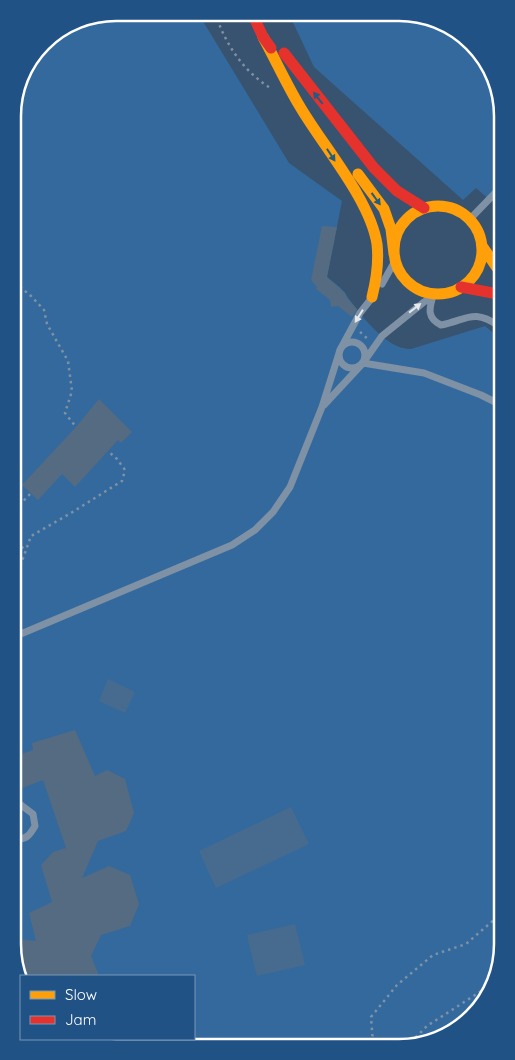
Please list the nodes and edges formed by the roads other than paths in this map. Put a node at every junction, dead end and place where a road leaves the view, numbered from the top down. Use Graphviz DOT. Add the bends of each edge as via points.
graph roads {
  1 [pos="256,21"];
  2 [pos="265,21"];
  3 [pos="263,37"];
  4 [pos="494,194"];
  5 [pos="424,208"];
  6 [pos="470,219"];
  7 [pos="482,246"];
  8 [pos="395,257"];
  9 [pos="494,262"];
  10 [pos="461,287"];
  11 [pos="494,293"];
  12 [pos="435,295"];
  13 [pos="372,297"];
  14 [pos="494,324"];
  15 [pos="340,350"];
  16 [pos="363,363"];
  17 [pos="494,402"];
  18 [pos="322,407"];
  19 [pos="21,634"];
  20 [pos="21,805"];
  21 [pos="21,839"];
  1 -- 3 [label="main road"];
  5 -- 2 [label="main road, one-way" via="397,191 374,168 288,60"];
  3 -- 8 [label="main road, one-way" via="384,210"];
  3 -- 13 [label="main road, one-way" via="372,224 377,245 376,282"];
  4 -- 6 [label="lane"];
  5 -- 6 [label="main road" via="448,207"];
  5 -- 8 [label="main road" via="404,221 398,231"];
  6 -- 7 [label="main road"];
  7 -- 9 [label="main road"];
  7 -- 10 [label="main road" via="477,270"];
  8 -- 12 [label="main road" via="400,272 411,284"];
  8 -- 13 [label="lane" via="385,280"];
  10 -- 11 [label="main road"];
  10 -- 12 [label="main road"];
  12 -- 14 [label="lane" via="429,315 440,325 473,316 482,316"];
  16 -- 12 [label="lane, one-way" via="382,336"];
  13 -- 15 [label="lane, one-way"];
  15 -- 16 [label="lane" via="340,359 346,366 356,368"];
  15 -- 16 [label="lane" via="352,341 360,344 365,352"];
  15 -- 18 [label="lane"];
  16 -- 17 [label="lane" via="424,374"];
  16 -- 18 [label="lane"];
  18 -- 19 [label="lane" via="290,487 273,512 255,530 232,544"];
  20 -- 21 [label="lane" via="33,814 35,826 29,836"];
}
